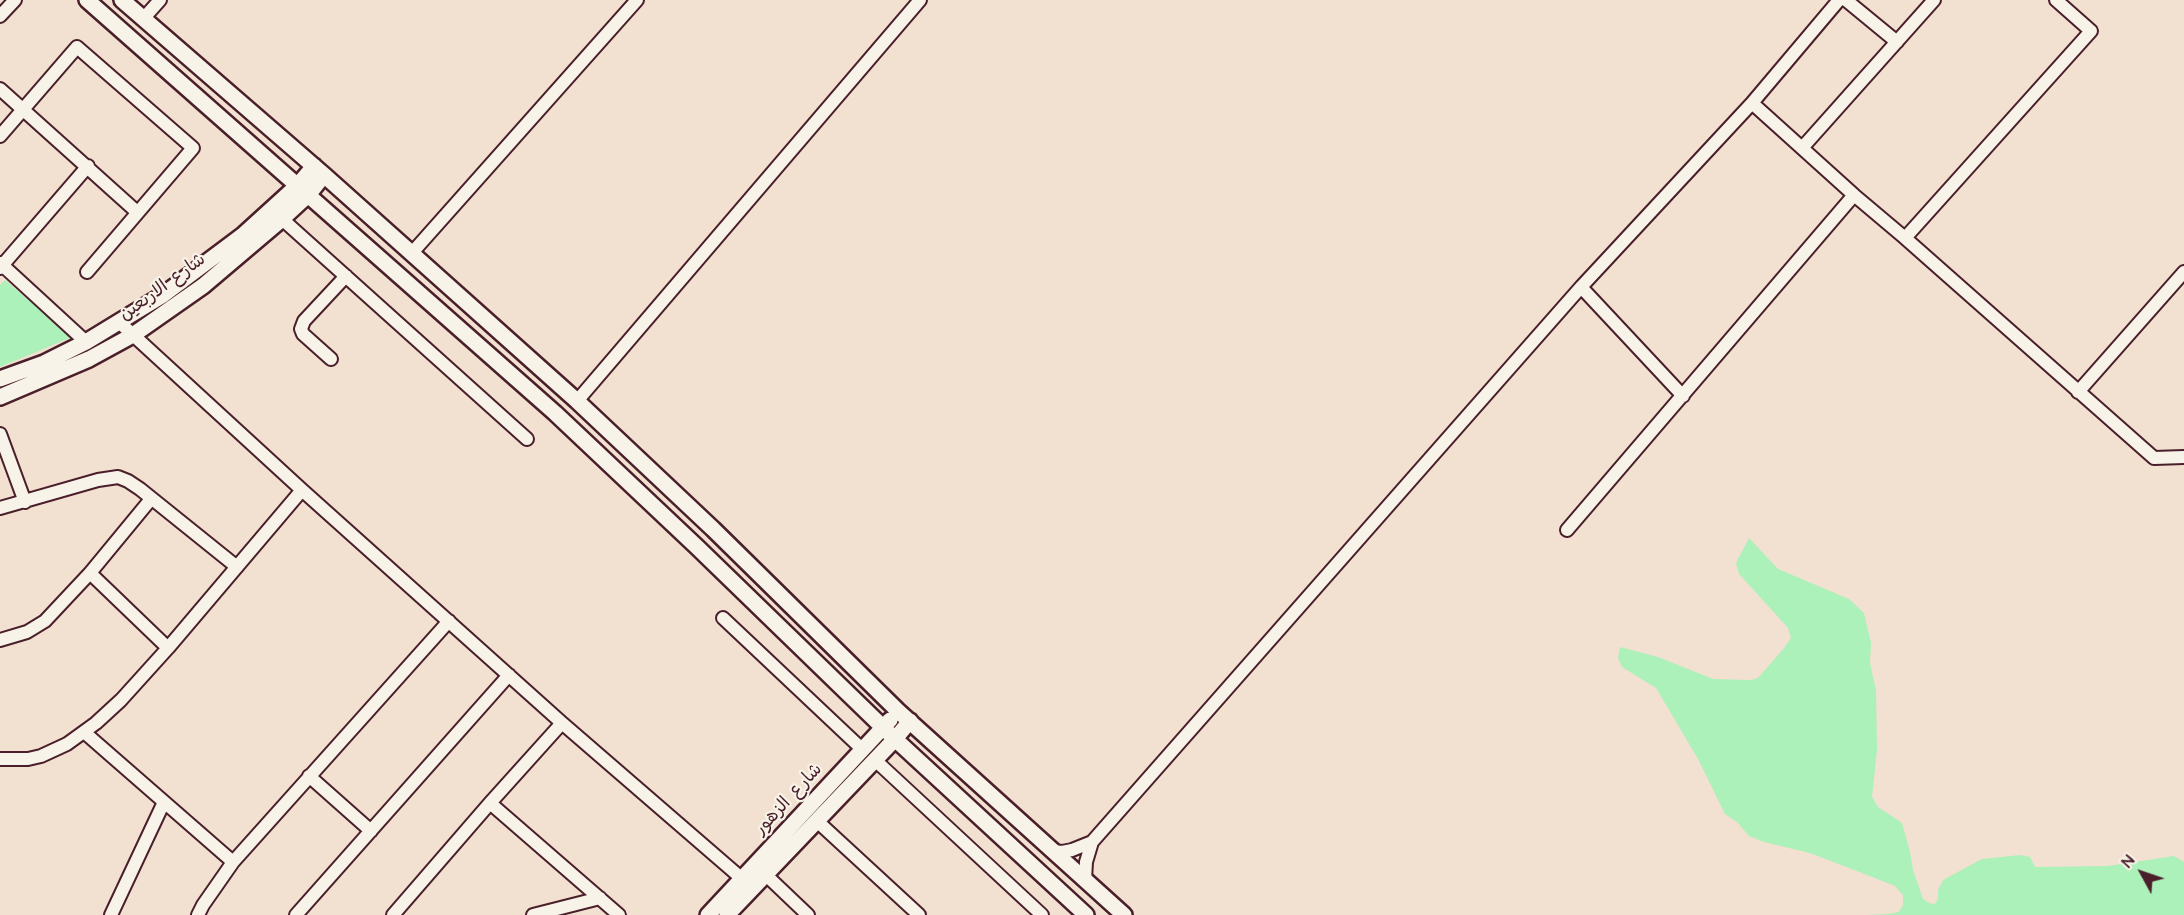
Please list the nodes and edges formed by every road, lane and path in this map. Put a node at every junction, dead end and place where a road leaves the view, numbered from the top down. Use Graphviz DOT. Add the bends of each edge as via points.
graph roads {
  1 [pos="15,0"];
  2 [pos="87,0"];
  3 [pos="122,0"];
  4 [pos="160,0"];
  5 [pos="637,0"];
  6 [pos="920,0"];
  7 [pos="1839,0"];
  8 [pos="1846,0"];
  9 [pos="1934,0"];
  10 [pos="2056,0"];
  11 [pos="0,16"];
  12 [pos="143,19"];
  13 [pos="1897,42"];
  14 [pos="0,89"];
  15 [pos="1752,103"];
  16 [pos="24,109"];
  17 [pos="0,136"];
  18 [pos="1802,148"];
  19 [pos="88,166"];
  20 [pos="319,171"];
  21 [pos="303,190"];
  22 [pos="1854,195"];
  23 [pos="137,212"];
  24 [pos="282,219"];
  25 [pos="1905,238"];
  26 [pos="411,254"];
  27 [pos="1,266"];
  28 [pos="87,272"];
  29 [pos="2184,272"];
  30 [pos="346,276"];
  31 [pos="1581,287"];
  32 [pos="119,322"];
  33 [pos="133,335"];
  34 [pos="86,342"];
  35 [pos="331,358"];
  36 [pos="0,379"];
  37 [pos="2078,392"];
  38 [pos="1683,396"];
  39 [pos="0,397"];
  40 [pos="577,401"];
  41 [pos="0,434"];
  42 [pos="527,439"];
  43 [pos="2184,457"];
  44 [pos="302,490"];
  45 [pos="151,499"];
  46 [pos="25,502"];
  47 [pos="0,508"];
  48 [pos="1568,530"];
  49 [pos="237,567"];
  50 [pos="90,573"];
  51 [pos="723,618"];
  52 [pos="449,621"];
  53 [pos="0,640"];
  54 [pos="168,648"];
  55 [pos="509,675"];
  56 [pos="898,711"];
  57 [pos="910,721"];
  58 [pos="562,723"];
  59 [pos="884,727"];
  60 [pos="84,732"];
  61 [pos="896,740"];
  62 [pos="863,750"];
  63 [pos="0,759"];
  64 [pos="875,760"];
  65 [pos="309,776"];
  66 [pos="164,802"];
  67 [pos="490,803"];
  68 [pos="817,821"];
  69 [pos="371,831"];
  70 [pos="1092,842"];
  71 [pos="1053,851"];
  72 [pos="233,862"];
  73 [pos="766,875"];
  74 [pos="1085,880"];
  75 [pos="748,883"];
  76 [pos="600,898"];
  77 [pos="111,915"];
  78 [pos="198,915"];
  79 [pos="296,915"];
  80 [pos="393,915"];
  81 [pos="533,915"];
  82 [pos="619,915"];
  83 [pos="708,915"];
  84 [pos="727,915"];
  85 [pos="808,915"];
  86 [pos="919,915"];
  87 [pos="1042,915"];
  88 [pos="1086,915"];
  89 [pos="1124,915"];
  1 -- 11 [label="street"];
  2 -- 21 [label="main road"];
  3 -- 12 [label="main road"];
  4 -- 12 [label="street"];
  5 -- 26 [label="street"];
  6 -- 40 [label="street"];
  7 -- 15 [label="street"];
  8 -- 13 [label="street"];
  9 -- 13 [label="street"];
  10 -- 25 [label="street" via="2091,31"];
  12 -- 20 [label="main road"];
  13 -- 18 [label="street"];
  14 -- 16 [label="street"];
  15 -- 18 [label="street"];
  15 -- 31 [label="street"];
  16 -- 17 [label="street"];
  16 -- 19 [label="street"];
  16 -- 23 [label="street" via="77,47 193,148"];
  18 -- 22 [label="street"];
  19 -- 23 [label="street"];
  19 -- 27 [label="street"];
  20 -- 21 [label="main road, شارع الاربعين"];
  20 -- 26 [label="main road"];
  21 -- 24 [label="main road, شارع الاربعين"];
  21 -- 32 [label="main road" via="163,295"];
  21 -- 59 [label="main road" via="555,413"];
  22 -- 25 [label="street"];
  22 -- 38 [label="street"];
  23 -- 28 [label="street"];
  24 -- 30 [label="street"];
  24 -- 33 [label="main road, شارع الاربعين" via="203,286"];
  25 -- 37 [label="street"];
  26 -- 40 [label="main road"];
  27 -- 34 [label="street"];
  29 -- 37 [label="street"];
  30 -- 35 [label="street" via="301,329"];
  30 -- 42 [label="street"];
  31 -- 38 [label="street"];
  31 -- 70 [label="street"];
  32 -- 33 [label="street"];
  32 -- 34 [label="main road"];
  33 -- 39 [label="main road, شارع الاربعين" via="89,359"];
  33 -- 44 [label="street"];
  34 -- 36 [label="main road"];
  37 -- 43 [label="street" via="2154,458"];
  38 -- 48 [label="street"];
  40 -- 56 [label="main road"];
  41 -- 46 [label="street"];
  44 -- 49 [label="street"];
  44 -- 52 [label="street"];
  45 -- 46 [label="street" via="118,477"];
  45 -- 49 [label="street"];
  45 -- 50 [label="street"];
  46 -- 47 [label="street"];
  49 -- 54 [label="street"];
  50 -- 53 [label="street" via="36,627"];
  50 -- 54 [label="street"];
  51 -- 62 [label="street"];
  52 -- 55 [label="street"];
  52 -- 65 [label="street"];
  54 -- 60 [label="street"];
  55 -- 58 [label="street"];
  55 -- 69 [label="street"];
  56 -- 57 [label="main road"];
  56 -- 59 [label="main road, شارع الزهور"];
  57 -- 61 [label="main road, شارع الزهور"];
  57 -- 71 [label="main road"];
  58 -- 67 [label="street"];
  58 -- 75 [label="street"];
  59 -- 61 [label="main road"];
  59 -- 62 [label="main road, شارع الزهور"];
  60 -- 63 [label="street" via="41,756"];
  60 -- 66 [label="street"];
  61 -- 64 [label="main road, شارع الزهور"];
  61 -- 88 [label="main road"];
  62 -- 75 [label="main road, شارع الزهور"];
  64 -- 68 [label="main road, شارع الزهور"];
  64 -- 87 [label="street"];
  65 -- 69 [label="street"];
  65 -- 72 [label="street"];
  66 -- 72 [label="street"];
  66 -- 77 [label="street"];
  67 -- 76 [label="street"];
  67 -- 80 [label="street"];
  68 -- 73 [label="main road, شارع الزهور"];
  68 -- 86 [label="street"];
  69 -- 79 [label="street"];
  70 -- 71 [label="street"];
  70 -- 74 [label="street"];
  71 -- 74 [label="main road"];
  72 -- 78 [label="street"];
  73 -- 75 [label="main road, شارع الزهور"];
  73 -- 85 [label="street"];
  74 -- 89 [label="main road"];
  75 -- 83 [label="main road, شارع الزهور"];
  75 -- 84 [label="main road, شارع الزهور"];
  76 -- 81 [label="street"];
  76 -- 82 [label="street"];
}
